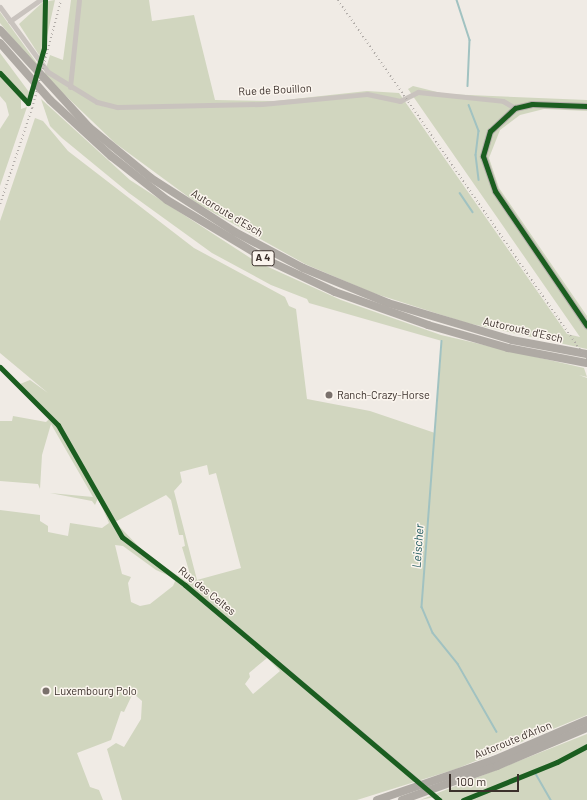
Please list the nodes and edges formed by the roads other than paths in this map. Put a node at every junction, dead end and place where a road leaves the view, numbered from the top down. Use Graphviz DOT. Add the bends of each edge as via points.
graph roads {
  1 [pos="40,0"];
  2 [pos="79,0"];
  3 [pos="0,7"];
  4 [pos="10,21"];
  5 [pos="0,30"];
  6 [pos="0,43"];
  7 [pos="70,87"];
  8 [pos="587,106"];
  9 [pos="515,108"];
  10 [pos="587,326"];
  11 [pos="587,354"];
  12 [pos="587,363"];
  13 [pos="0,367"];
  14 [pos="587,720"];
  15 [pos="587,728"];
  16 [pos="377,800"];
  17 [pos="402,800"];
  18 [pos="439,800"];
  1 -- 4 [label="street"];
  2 -- 7 [label="street"];
  3 -- 4 [label="street, Rue de Bouillon"];
  4 -- 7 [label="street, Rue de Bouillon" via="39,63"];
  5 -- 11 [label="highway, Autoroute d'Esch / A 4" via="57,95 101,136 163,186 235,232 303,268 388,303 512,340"];
  6 -- 12 [label="highway, Autoroute d'Esch / A 4" via="50,100 111,156 167,200 230,239 296,274 382,310 488,343"];
  7 -- 9 [label="street, Rue de Bouillon" via="98,102 127,108 189,103 278,103 362,94 400,101 418,92 503,101"];
  8 -- 9 [label="main road" via="532,104"];
  9 -- 10 [label="main road" via="496,122 486,140 483,156 488,176 506,210"];
  13 -- 18 [label="street, Rue des Celtes, bridge" via="58,425 122,537 191,590"];
  14 -- 16 [label="highway, Autoroute d'Arlon" via="494,760"];
  15 -- 17 [label="highway, Autoroute d'Arlon"];
}
